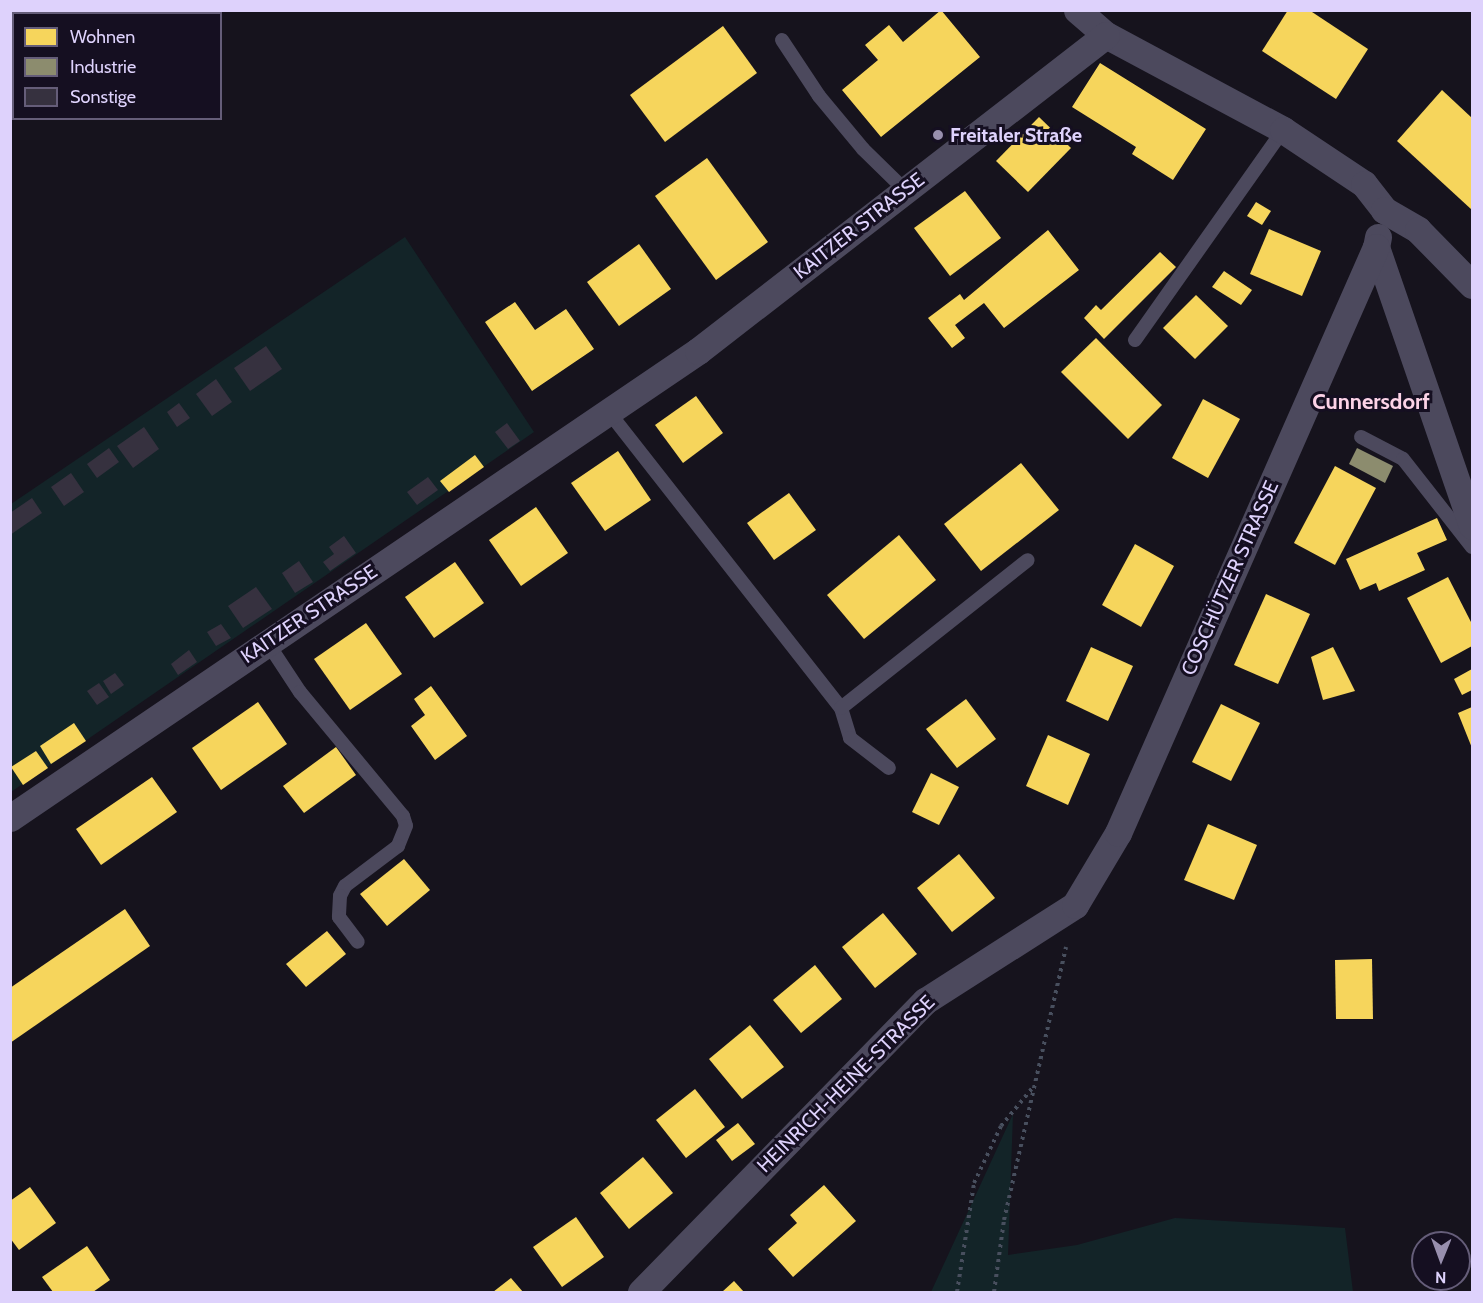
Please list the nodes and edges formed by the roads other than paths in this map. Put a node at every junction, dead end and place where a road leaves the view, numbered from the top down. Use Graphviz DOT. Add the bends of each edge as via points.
graph roads {
  1 [pos="1077,10"];
  2 [pos="1106,35"];
  3 [pos="782,40"];
  4 [pos="1283,130"];
  5 [pos="906,191"];
  6 [pos="1384,210"];
  7 [pos="1376,247"];
  8 [pos="1473,285"];
  9 [pos="1135,340"];
  10 [pos="608,411"];
  11 [pos="1361,437"];
  12 [pos="1473,526"];
  13 [pos="1473,547"];
  14 [pos="1028,560"];
  15 [pos="267,642"];
  16 [pos="841,708"];
  17 [pos="889,768"];
  18 [pos="10,818"];
  19 [pos="1075,904"];
  20 [pos="358,942"];
  21 [pos="641,1293"];
  1 -- 2 [label="street"];
  2 -- 4 [label="street"];
  2 -- 5 [label="street, KAITZER STRASSE"];
  3 -- 5 [label="lane" via="848,131"];
  4 -- 6 [label="street" via="1364,183"];
  4 -- 9 [label="lane"];
  5 -- 10 [label="street, KAITZER STRASSE" via="698,351"];
  6 -- 7 [label="street"];
  6 -- 8 [label="street" via="1418,230"];
  7 -- 12 [label="street"];
  7 -- 19 [label="street, COSCHÜTZER STRASSE" via="1118,833"];
  10 -- 15 [label="street, KAITZER STRASSE"];
  10 -- 16 [label="lane"];
  11 -- 13 [label="lane" via="1403,459"];
  14 -- 16 [label="lane"];
  15 -- 18 [label="street, KAITZER STRASSE"];
  15 -- 20 [label="lane" via="300,692 403,816 406,826 398,846 345,886 340,896 339,917"];
  16 -- 17 [label="lane" via="850,738"];
  19 -- 21 [label="street, HEINRICH-HEINE-STRASSE" via="925,1001"];
}
